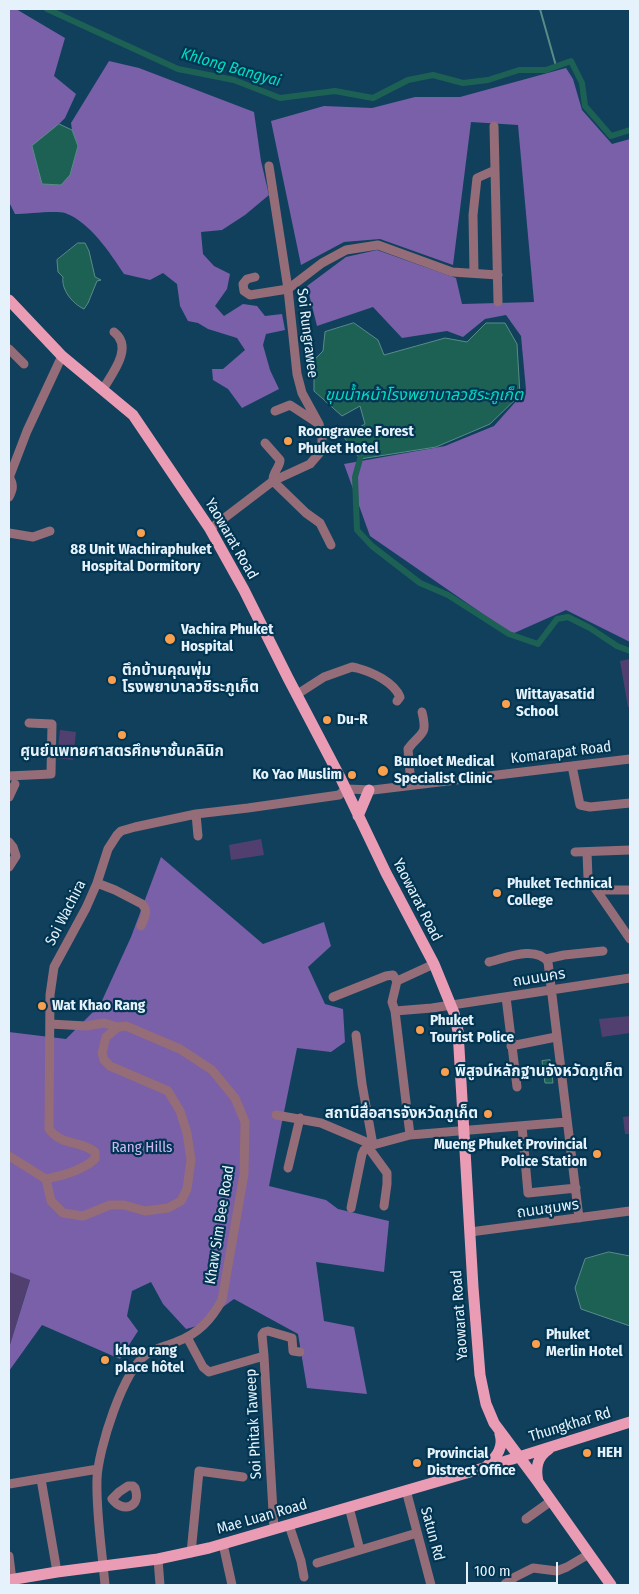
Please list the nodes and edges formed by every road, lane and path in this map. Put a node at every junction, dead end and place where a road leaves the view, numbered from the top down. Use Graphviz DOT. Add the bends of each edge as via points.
graph roads {
  1 [pos="494,126"];
  2 [pos="269,166"];
  3 [pos="495,170"];
  4 [pos="474,273"];
  5 [pos="498,275"];
  6 [pos="255,277"];
  7 [pos="288,289"];
  8 [pos="9,300"];
  9 [pos="498,302"];
  10 [pos="114,332"];
  11 [pos="9,349"];
  12 [pos="62,356"];
  13 [pos="24,364"];
  14 [pos="103,389"];
  15 [pos="275,411"];
  16 [pos="319,424"];
  17 [pos="264,443"];
  18 [pos="9,478"];
  19 [pos="273,481"];
  20 [pos="9,497"];
  21 [pos="210,529"];
  22 [pos="50,531"];
  23 [pos="9,532"];
  24 [pos="331,545"];
  25 [pos="296,695"];
  26 [pos="397,701"];
  27 [pos="422,712"];
  28 [pos="29,723"];
  29 [pos="630,759"];
  30 [pos="572,766"];
  31 [pos="12,780"];
  32 [pos="411,785"];
  33 [pos="346,789"];
  34 [pos="369,790"];
  35 [pos="9,797"];
  36 [pos="630,803"];
  37 [pos="196,814"];
  38 [pos="358,816"];
  39 [pos="198,836"];
  40 [pos="9,842"];
  41 [pos="630,850"];
  42 [pos="575,852"];
  43 [pos="587,852"];
  44 [pos="9,867"];
  45 [pos="97,883"];
  46 [pos="598,890"];
  47 [pos="630,890"];
  48 [pos="141,926"];
  49 [pos="630,939"];
  50 [pos="604,952"];
  51 [pos="546,959"];
  52 [pos="489,962"];
  53 [pos="434,964"];
  54 [pos="630,978"];
  55 [pos="397,981"];
  56 [pos="551,990"];
  57 [pos="333,997"];
  58 [pos="506,997"];
  59 [pos="451,1004"];
  60 [pos="395,1011"];
  61 [pos="50,1024"];
  62 [pos="118,1027"];
  63 [pos="356,1036"];
  64 [pos="556,1037"];
  65 [pos="511,1046"];
  66 [pos="517,1087"];
  67 [pos="276,1116"];
  68 [pos="300,1118"];
  69 [pos="567,1122"];
  70 [pos="522,1126"];
  71 [pos="465,1131"];
  72 [pos="410,1136"];
  73 [pos="370,1146"];
  74 [pos="9,1156"];
  75 [pos="288,1168"];
  76 [pos="46,1179"];
  77 [pos="576,1188"];
  78 [pos="384,1206"];
  79 [pos="351,1208"];
  80 [pos="630,1211"];
  81 [pos="579,1218"];
  82 [pos="470,1232"];
  83 [pos="187,1338"];
  84 [pos="300,1352"];
  85 [pos="264,1356"];
  86 [pos="630,1422"];
  87 [pos="500,1432"];
  88 [pos="553,1447"];
  89 [pos="518,1457"];
  90 [pos="487,1467"];
  91 [pos="98,1469"];
  92 [pos="243,1477"];
  93 [pos="41,1479"];
  94 [pos="538,1482"];
  95 [pos="9,1484"];
  96 [pos="406,1490"];
  97 [pos="112,1499"];
  98 [pos="551,1501"];
  99 [pos="98,1502"];
  100 [pos="349,1507"];
  101 [pos="526,1519"];
  102 [pos="289,1525"];
  103 [pos="274,1529"];
  104 [pos="417,1533"];
  105 [pos="223,1544"];
  106 [pos="360,1550"];
  107 [pos="190,1553"];
  108 [pos="589,1554"];
  109 [pos="9,1556"];
  110 [pos="158,1559"];
  111 [pos="318,1564"];
  112 [pos="103,1566"];
  113 [pos="57,1572"];
  114 [pos="304,1578"];
  115 [pos="11,1580"];
  116 [pos="505,1584"];
  117 [pos="104,1585"];
  118 [pos="160,1585"];
  119 [pos="232,1585"];
  120 [pos="431,1585"];
  121 [pos="611,1585"];
  1 -- 3 [label="street"];
  2 -- 7 [label="street, Soi Rungrawee"];
  3 -- 4 [label="street" via="477,178 473,215"];
  3 -- 5 [label="street"];
  4 -- 5 [label="street"];
  4 -- 7 [label="street" via="452,272 378,245 346,250 322,263"];
  5 -- 9 [label="street"];
  6 -- 7 [label="street" via="243,284 244,291 250,296"];
  7 -- 16 [label="street, Soi Rungrawee" via="297,374 302,393"];
  8 -- 12 [label="main road, Yaowarat Road"];
  10 -- 14 [label="street" via="121,339 122,349 115,370"];
  11 -- 13 [label="street"];
  12 -- 14 [label="main road, Yaowarat Road"];
  12 -- 18 [label="street"];
  14 -- 21 [label="main road, Yaowarat Road" via="133,415"];
  15 -- 16 [label="street" via="290,405"];
  16 -- 19 [label="street, Soi Rungrawee" via="322,450 317,458"];
  17 -- 19 [label="street" via="280,460"];
  18 -- 20 [label="street" via="13,489"];
  19 -- 21 [label="street, Soi Rungrawee"];
  19 -- 24 [label="street" via="320,523"];
  21 -- 25 [label="main road, Yaowarat Road"];
  22 -- 23 [label="street" via="33,538"];
  25 -- 26 [label="street" via="324,677 352,667 384,680 398,692 400,697"];
  25 -- 33 [label="main road, Yaowarat Road"];
  27 -- 32 [label="street" via="424,731 408,749"];
  28 -- 31 [label="street" via="52,724 51,774"];
  29 -- 30 [label="street, Komarapat Road"];
  30 -- 32 [label="street, Komarapat Road"];
  30 -- 36 [label="street" via="580,805"];
  31 -- 35 [label="street"];
  32 -- 34 [label="street, Komarapat Road"];
  33 -- 34 [label="street, Komarapat Road"];
  33 -- 37 [label="street, Soi Wachira" via="339,795"];
  33 -- 38 [label="main road, Yaowarat Road"];
  34 -- 38 [label="main road"];
  37 -- 39 [label="street"];
  37 -- 45 [label="street, Soi Wachira" via="121,831 108,849"];
  38 -- 53 [label="main road, Yaowarat Road"];
  40 -- 44 [label="street" via="16,856"];
  41 -- 43 [label="street"];
  42 -- 43 [label="street"];
  43 -- 46 [label="street" via="588,878"];
  45 -- 48 [label="street" via="142,904 146,912"];
  45 -- 61 [label="street, Soi Wachira" via="54,967"];
  46 -- 47 [label="street"];
  46 -- 49 [label="street"];
  50 -- 51 [label="street"];
  51 -- 52 [label="street" via="529,953"];
  51 -- 56 [label="street"];
  53 -- 55 [label="street"];
  53 -- 59 [label="main road, Yaowarat Road"];
  54 -- 56 [label="street, ถนนนคร"];
  55 -- 57 [label="street" via="393,975 386,976"];
  55 -- 60 [label="street" via="392,1002"];
  56 -- 58 [label="street, ถนนนคร"];
  56 -- 64 [label="street"];
  58 -- 59 [label="street, ถนนนคร"];
  58 -- 65 [label="street"];
  59 -- 60 [label="street, ถนนนคร"];
  59 -- 71 [label="main road, Yaowarat Road" via="458,1031"];
  60 -- 72 [label="street"];
  61 -- 62 [label="street, Khaw Sim Bee Road" via="86,1026 104,1023"];
  61 -- 76 [label="street, Soi Wachira" via="50,1129 63,1141 89,1147 95,1152 95,1159 68,1174"];
  62 -- 76 [label="street" via="106,1037 102,1053 104,1060 110,1066 168,1091 180,1111 187,1133 191,1160 187,1189 181,1201 168,1208 145,1211 110,1205 83,1216 63,1213 51,1202"];
  62 -- 83 [label="street, Khaw Sim Bee Road" via="126,1026 180,1048 212,1070 235,1098 245,1122 244,1174 222,1300 204,1327"];
  63 -- 73 [label="street"];
  64 -- 65 [label="street"];
  64 -- 69 [label="street"];
  65 -- 66 [label="street"];
  67 -- 68 [label="street"];
  68 -- 73 [label="street" via="321,1123"];
  68 -- 75 [label="street"];
  69 -- 70 [label="street"];
  69 -- 77 [label="street"];
  70 -- 71 [label="street"];
  70 -- 77 [label="street" via="528,1193"];
  71 -- 72 [label="street"];
  71 -- 82 [label="main road, Yaowarat Road"];
  72 -- 73 [label="street"];
  73 -- 78 [label="street" via="387,1173"];
  73 -- 79 [label="street" via="362,1154"];
  74 -- 76 [label="street"];
  77 -- 81 [label="street"];
  80 -- 81 [label="street, ถนนชุมพร"];
  81 -- 82 [label="street, ถนนชุมพร"];
  82 -- 87 [label="main road, Yaowarat Road" via="480,1375 488,1412"];
  83 -- 85 [label="street, Soi Phitak Taweep" via="209,1372"];
  83 -- 91 [label="street, Khaw Sim Bee Road" via="147,1354 136,1365 115,1407"];
  84 -- 85 [label="street" via="293,1351 292,1338 268,1331 262,1335"];
  85 -- 103 [label="street, Soi Phitak Taweep"];
  86 -- 88 [label="main road, Thungkhar Rd"];
  87 -- 89 [label="main road, Yaowarat Road"];
  87 -- 90 [label="main road" via="501,1448"];
  88 -- 89 [label="main road, Thungkhar Rd"];
  88 -- 94 [label="main road" via="536,1465"];
  89 -- 90 [label="main road, Mae Luan Road"];
  89 -- 94 [label="main road, Yaowarat Road"];
  90 -- 96 [label="main road, Mae Luan Road"];
  91 -- 93 [label="street"];
  91 -- 99 [label="street, Khaw Sim Bee Road"];
  92 -- 107 [label="street" via="199,1471"];
  93 -- 95 [label="street"];
  93 -- 113 [label="street"];
  94 -- 98 [label="main road, Yaowarat Road"];
  96 -- 100 [label="main road, Mae Luan Road"];
  96 -- 104 [label="street, Satun Rd"];
  97 -- 99 [label="street"];
  98 -- 101 [label="street"];
  98 -- 108 [label="main road, Yaowarat Road"];
  99 -- 112 [label="street, Khaw Sim Bee Road"];
  100 -- 102 [label="main road, Mae Luan Road"];
  100 -- 106 [label="street"];
  102 -- 103 [label="main road, Mae Luan Road"];
  102 -- 114 [label="street"];
  103 -- 105 [label="main road, Mae Luan Road"];
  104 -- 106 [label="street"];
  104 -- 120 [label="street, Satun Rd"];
  105 -- 107 [label="main road, Mae Luan Road"];
  105 -- 119 [label="street"];
  106 -- 111 [label="street"];
  107 -- 110 [label="main road, Mae Luan Road"];
  108 -- 116 [label="street" via="557,1571 532,1568"];
  108 -- 121 [label="main road, Yaowarat Road"];
  109 -- 115 [label="street"];
  110 -- 112 [label="main road, Mae Luan Road"];
  110 -- 118 [label="street"];
  112 -- 113 [label="main road, Mae Luan Road"];
  112 -- 117 [label="street, Khaw Sim Bee Road"];
  113 -- 115 [label="main road, Mae Luan Road"];
}
